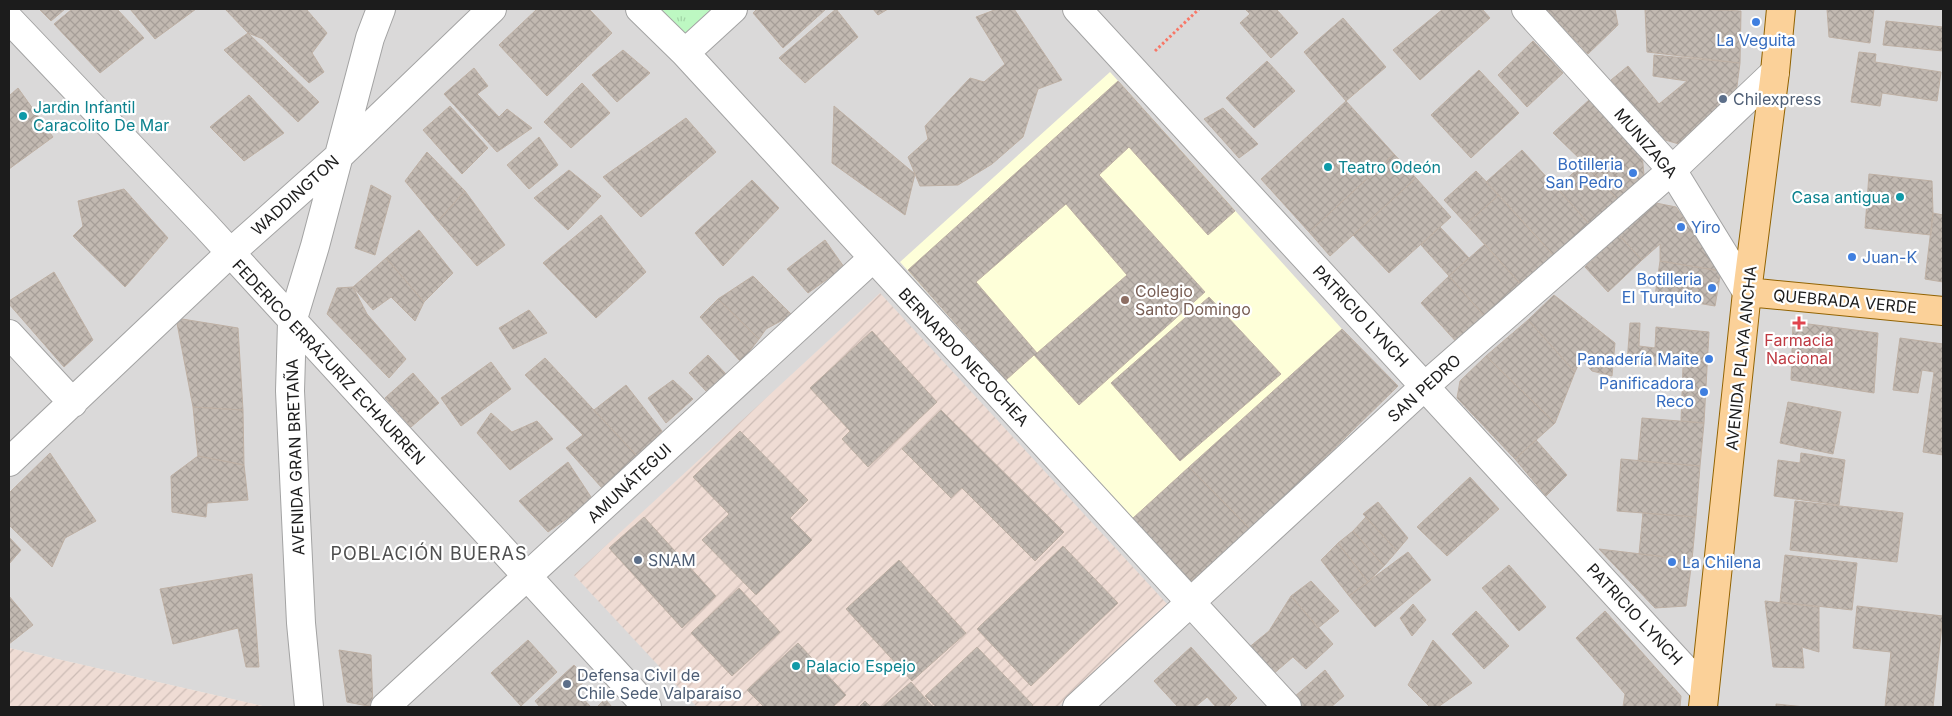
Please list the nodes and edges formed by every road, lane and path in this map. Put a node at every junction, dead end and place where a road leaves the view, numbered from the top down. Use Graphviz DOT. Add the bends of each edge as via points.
graph roads {
  1 [pos="381,9"];
  2 [pos="492,9"];
  3 [pos="640,9"];
  4 [pos="733,9"];
  5 [pos="1078,9"];
  6 [pos="1199,9"];
  7 [pos="1526,9"];
  8 [pos="1781,9"];
  9 [pos="9,19"];
  10 [pos="684,53"];
  11 [pos="1134,70"];
  12 [pos="1775,72"];
  13 [pos="338,156"];
  14 [pos="1672,170"];
  15 [pos="229,254"];
  16 [pos="873,258"];
  17 [pos="1748,292"];
  18 [pos="1943,310"];
  19 [pos="292,322"];
  20 [pos="9,334"];
  21 [pos="1425,386"];
  22 [pos="73,403"];
  23 [pos="9,462"];
  24 [pos="527,576"];
  25 [pos="1190,602"];
  26 [pos="1704,699"];
  27 [pos="309,707"];
  28 [pos="384,707"];
  29 [pos="647,707"];
  30 [pos="1077,707"];
  31 [pos="1287,707"];
  1 -- 13 [label="street, AVENIDA GRAN BRETAÑA"];
  2 -- 13 [label="street, WADDINGTON"];
  3 -- 10 [label="street, BERNARDO NECOCHEA"];
  4 -- 10 [label="street"];
  5 -- 11 [label="street, PATRICIO LYNCH"];
  6 -- 11 [label="path"];
  7 -- 14 [label="street, MUNIZAGA"];
  8 -- 12 [label="main road, AVENIDA PLAYA ANCHA"];
  9 -- 15 [label="street, FEDERICO ERRÁZURIZ ECHAURREN"];
  10 -- 16 [label="street, BERNARDO NECOCHEA"];
  11 -- 21 [label="street, PATRICIO LYNCH"];
  12 -- 14 [label="street, SAN PEDRO"];
  12 -- 17 [label="main road, AVENIDA PLAYA ANCHA"];
  13 -- 15 [label="street, WADDINGTON"];
  13 -- 19 [label="street, AVENIDA GRAN BRETAÑA"];
  14 -- 17 [label="street, MUNIZAGA"];
  14 -- 21 [label="street, SAN PEDRO"];
  15 -- 19 [label="street, FEDERICO ERRÁZURIZ ECHAURREN"];
  15 -- 22 [label="street, WADDINGTON"];
  16 -- 24 [label="street, AMUNÁTEGUI"];
  16 -- 25 [label="street, BERNARDO NECOCHEA"];
  17 -- 18 [label="main road, QUEBRADA VERDE"];
  17 -- 26 [label="main road, AVENIDA PLAYA ANCHA"];
  19 -- 24 [label="street, FEDERICO ERRÁZURIZ ECHAURREN"];
  19 -- 27 [label="street, AVENIDA GRAN BRETAÑA" via="290,392 301,624"];
  20 -- 22 [label="street"];
  21 -- 25 [label="street, SAN PEDRO"];
  21 -- 26 [label="street, PATRICIO LYNCH"];
  22 -- 23 [label="street, WADDINGTON"];
  24 -- 28 [label="street, AMUNÁTEGUI"];
  24 -- 29 [label="street, FEDERICO ERRÁZURIZ ECHAURREN"];
  25 -- 30 [label="street, SAN PEDRO"];
  25 -- 31 [label="street, BERNARDO NECOCHEA"];
}
